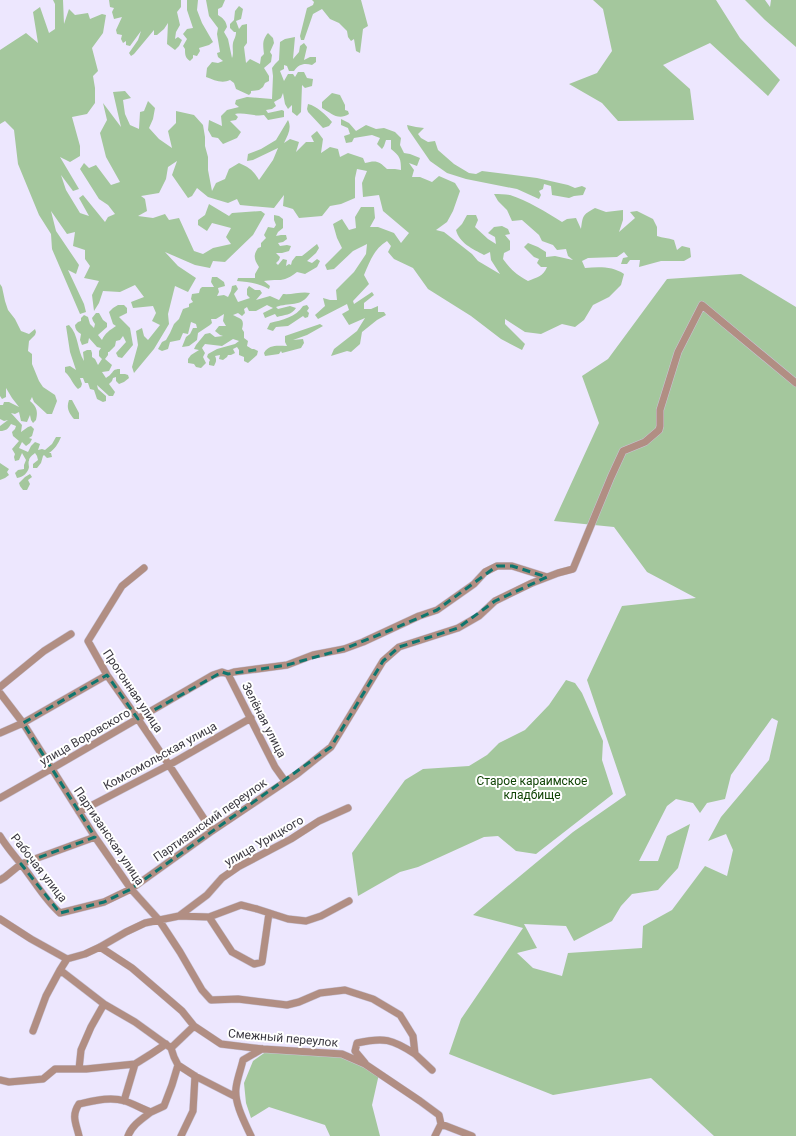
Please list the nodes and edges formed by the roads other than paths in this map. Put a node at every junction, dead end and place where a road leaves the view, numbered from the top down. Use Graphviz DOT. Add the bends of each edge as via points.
graph roads {
  1 [pos="796,383"];
  2 [pos="144,568"];
  3 [pos="547,577"];
  4 [pos="71,634"];
  5 [pos="225,673"];
  6 [pos="107,676"];
  7 [pos="0,688"];
  8 [pos="0,693"];
  9 [pos="251,718"];
  10 [pos="138,719"];
  11 [pos="23,723"];
  12 [pos="0,733"];
  13 [pos="169,765"];
  14 [pos="51,769"];
  15 [pos="285,781"];
  16 [pos="0,798"];
  17 [pos="348,808"];
  18 [pos="79,812"];
  19 [pos="212,831"];
  20 [pos="0,836"];
  21 [pos="95,837"];
  22 [pos="21,864"];
  23 [pos="0,880"];
  24 [pos="131,889"];
  25 [pos="349,901"];
  26 [pos="60,913"];
  27 [pos="269,913"];
  28 [pos="179,916"];
  29 [pos="209,917"];
  30 [pos="0,919"];
  31 [pos="158,920"];
  32 [pos="100,947"];
  33 [pos="67,959"];
  34 [pos="60,970"];
  35 [pos="104,1004"];
  36 [pos="194,1026"];
  37 [pos="33,1031"];
  38 [pos="169,1046"];
  39 [pos="263,1049"];
  40 [pos="414,1054"];
  41 [pos="134,1064"];
  42 [pos="365,1064"];
  43 [pos="178,1065"];
  44 [pos="79,1069"];
  45 [pos="432,1070"];
  46 [pos="195,1076"];
  47 [pos="0,1080"];
  48 [pos="236,1097"];
  49 [pos="124,1101"];
  50 [pos="151,1112"];
  51 [pos="441,1124"];
  52 [pos="79,1136"];
  53 [pos="128,1136"];
  54 [pos="180,1136"];
  55 [pos="251,1136"];
  56 [pos="435,1136"];
  57 [pos="472,1136"];
  1 -- 3 [label="street, Партизанский переулок" via="702,304 678,352 660,410 659,430 645,442 623,451 610,476 573,569"];
  2 -- 6 [label="street, Прогонная улица" via="122,586 88,641"];
  3 -- 5 [label="street, улица Воровского" via="512,566 497,566 485,572 474,584 436,610 364,642 313,655 287,665"];
  3 -- 15 [label="street, Партизанский переулок" via="495,601 479,616 458,628 400,647 383,661 331,747"];
  4 -- 7 [label="street" via="44,651"];
  5 -- 9 [label="street, Зелёная улица"];
  5 -- 10 [label="street, улица Воровского" via="213,675"];
  6 -- 10 [label="street, Прогонная улица"];
  6 -- 11 [label="street"];
  8 -- 11 [label="street, Партизанская улица"];
  9 -- 13 [label="street, Комсомольская улица"];
  9 -- 15 [label="street, Зелёная улица" via="275,767"];
  10 -- 13 [label="street, Прогонная улица"];
  10 -- 14 [label="street, улица Воровского"];
  11 -- 12 [label="street"];
  11 -- 14 [label="street, Партизанская улица"];
  13 -- 18 [label="street, Комсомольская улица"];
  13 -- 19 [label="street, Прогонная улица"];
  14 -- 16 [label="street, улица Воровского"];
  14 -- 18 [label="street, Партизанская улица"];
  15 -- 19 [label="street, Партизанский переулок"];
  17 -- 28 [label="street, улица Урицкого" via="319,821 238,867"];
  18 -- 21 [label="street, Партизанская улица"];
  19 -- 24 [label="street, Партизанский переулок"];
  20 -- 22 [label="street, Рабочая улица"];
  21 -- 22 [label="street"];
  21 -- 24 [label="street, Партизанская улица"];
  22 -- 23 [label="street"];
  22 -- 26 [label="street, Рабочая улица"];
  24 -- 26 [label="street, Партизанский переулок" via="104,902"];
  24 -- 31 [label="street, Партизанская улица"];
  25 -- 27 [label="street" via="306,921"];
  27 -- 29 [label="street" via="241,905"];
  27 -- 29 [label="street" via="262,962 254,964 232,952"];
  28 -- 29 [label="street"];
  28 -- 31 [label="street, улица Урицкого"];
  30 -- 33 [label="street"];
  31 -- 32 [label="street, улица Урицкого" via="132,929"];
  31 -- 40 [label="street, Партизанская улица" via="211,1000 238,999 287,1005 320,992 345,990 373,998 400,1015 413,1036"];
  32 -- 33 [label="street, улица Урицкого"];
  32 -- 36 [label="street, Смежный переулок" via="132,968 182,1011"];
  33 -- 34 [label="street"];
  34 -- 35 [label="street"];
  34 -- 37 [label="street" via="46,996"];
  35 -- 38 [label="street"];
  35 -- 44 [label="street" via="81,1050"];
  36 -- 38 [label="street"];
  36 -- 39 [label="street, Смежный переулок" via="221,1044"];
  38 -- 41 [label="street"];
  38 -- 43 [label="street"];
  39 -- 42 [label="street, Смежный переулок" via="342,1054"];
  39 -- 48 [label="street" via="243,1060"];
  40 -- 42 [label="street" via="400,1044 387,1040 370,1040 357,1043 355,1051"];
  40 -- 45 [label="street"];
  41 -- 44 [label="street"];
  41 -- 49 [label="street"];
  42 -- 51 [label="street, Смежный переулок" via="438,1115"];
  43 -- 46 [label="street"];
  43 -- 50 [label="street" via="164,1106"];
  44 -- 47 [label="street" via="55,1069 43,1079 9,1082"];
  46 -- 48 [label="street"];
  46 -- 54 [label="street" via="193,1111"];
  48 -- 55 [label="street"];
  49 -- 50 [label="street"];
  49 -- 52 [label="street" via="97,1100 79,1104 74,1112"];
  50 -- 53 [label="street" via="137,1123"];
  51 -- 56 [label="street"];
  51 -- 57 [label="street"];
}
